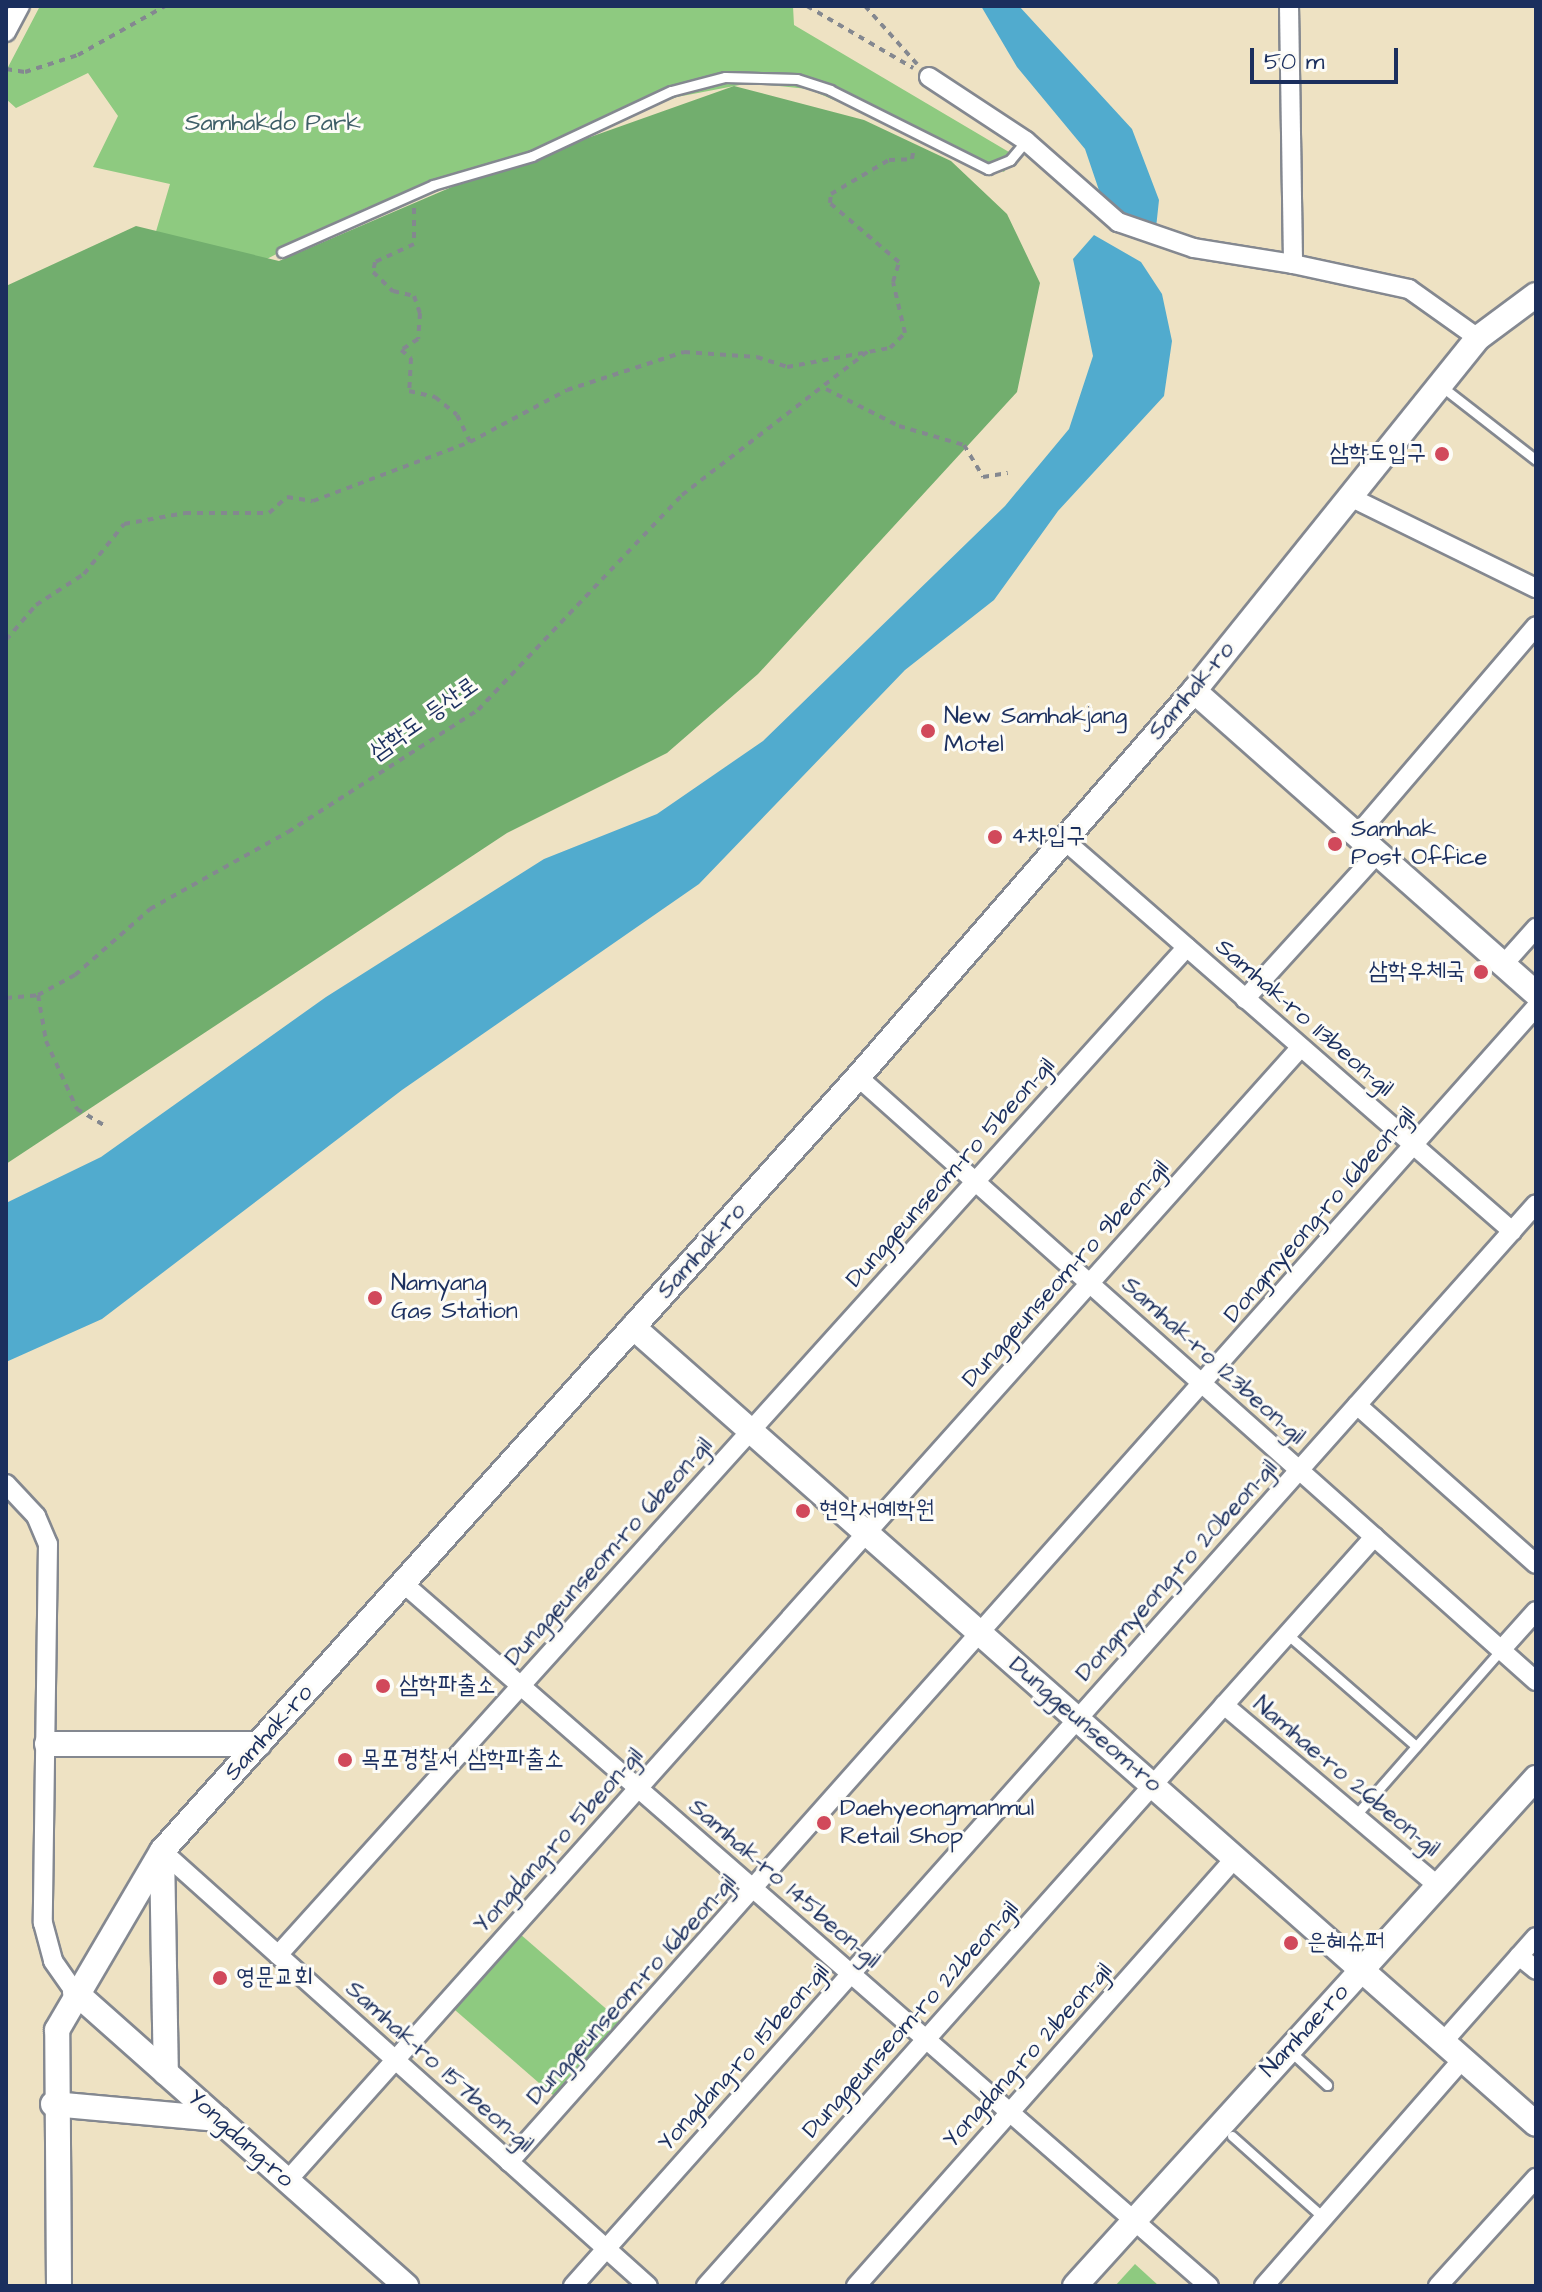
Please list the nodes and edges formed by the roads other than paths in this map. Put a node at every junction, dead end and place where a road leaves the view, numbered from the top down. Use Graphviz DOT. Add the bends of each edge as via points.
graph roads {
  1 [pos="20,6"];
  2 [pos="1289,6"];
  3 [pos="6,32"];
  4 [pos="929,77"];
  5 [pos="1026,141"];
  6 [pos="282,252"];
  7 [pos="1293,264"];
  8 [pos="1536,295"];
  9 [pos="1478,338"];
  10 [pos="1440,385"];
  11 [pos="1536,460"];
  12 [pos="1350,497"];
  13 [pos="1536,588"];
  14 [pos="1536,626"];
  15 [pos="1194,691"];
  16 [pos="1357,835"];
  17 [pos="1064,840"];
  18 [pos="1378,853"];
  19 [pos="1536,928"];
  20 [pos="1187,947"];
  21 [pos="1503,965"];
  22 [pos="1536,994"];
  23 [pos="1245,999"];
  24 [pos="1536,1007"];
  25 [pos="1301,1047"];
  26 [pos="858,1077"];
  27 [pos="1413,1145"];
  28 [pos="975,1182"];
  29 [pos="1536,1204"];
  30 [pos="1512,1231"];
  31 [pos="1089,1283"];
  32 [pos="633,1327"];
  33 [pos="1202,1384"];
  34 [pos="1357,1405"];
  35 [pos="751,1431"];
  36 [pos="1299,1470"];
  37 [pos="6,1484"];
  38 [pos="13,1497"];
  39 [pos="866,1533"];
  40 [pos="1374,1537"];
  41 [pos="1536,1564"];
  42 [pos="404,1584"];
  43 [pos="1536,1611"];
  44 [pos="981,1634"];
  45 [pos="1287,1634"];
  46 [pos="1501,1650"];
  47 [pos="1536,1681"];
  48 [pos="521,1686"];
  49 [pos="1224,1705"];
  50 [pos="1078,1719"];
  51 [pos="47,1744"];
  52 [pos="259,1744"];
  53 [pos="1416,1746"];
  54 [pos="1536,1778"];
  55 [pos="1153,1785"];
  56 [pos="638,1788"];
  57 [pos="1355,1816"];
  58 [pos="162,1851"];
  59 [pos="1235,1858"];
  60 [pos="1438,1886"];
  61 [pos="754,1890"];
  62 [pos="1536,1937"];
  63 [pos="278,1955"];
  64 [pos="1519,1956"];
  65 [pos="1361,1970"];
  66 [pos="1536,1970"];
  67 [pos="851,1974"];
  68 [pos="75,1992"];
  69 [pos="926,2039"];
  70 [pos="1443,2042"];
  71 [pos="1287,2049"];
  72 [pos="1463,2059"];
  73 [pos="395,2060"];
  74 [pos="166,2073"];
  75 [pos="1327,2085"];
  76 [pos="53,2104"];
  77 [pos="1010,2113"];
  78 [pos="218,2119"];
  79 [pos="1536,2124"];
  80 [pos="1232,2136"];
  81 [pos="509,2162"];
  82 [pos="1536,2178"];
  83 [pos="287,2181"];
  84 [pos="1324,2218"];
  85 [pos="1133,2221"];
  86 [pos="606,2249"];
  87 [pos="59,2286"];
  88 [pos="406,2286"];
  89 [pos="573,2286"];
  90 [pos="648,2286"];
  91 [pos="706,2286"];
  92 [pos="856,2286"];
  93 [pos="1075,2286"];
  94 [pos="1209,2286"];
  95 [pos="1264,2286"];
  96 [pos="1438,2286"];
  1 -- 3 [label="street"];
  2 -- 7 [label="street"];
  4 -- 5 [label="street"];
  5 -- 6 [label="lane" via="1010,160 988,169 797,79 725,77 671,91 532,156 433,185"];
  5 -- 7 [label="street" via="1118,222 1194,248"];
  7 -- 9 [label="street" via="1409,289"];
  8 -- 9 [label="street, Samhak-ro"];
  9 -- 10 [label="street, Samhak-ro"];
  10 -- 11 [label="lane"];
  10 -- 12 [label="street, Samhak-ro"];
  12 -- 13 [label="street"];
  12 -- 15 [label="street, Samhak-ro"];
  14 -- 16 [label="street"];
  15 -- 16 [label="street"];
  15 -- 17 [label="street, Samhak-ro"];
  16 -- 18 [label="street"];
  17 -- 20 [label="street, Samhak-ro 113beon-gil"];
  17 -- 26 [label="street, Samhak-ro"];
  18 -- 21 [label="street"];
  18 -- 23 [label="street"];
  19 -- 21 [label="street"];
  20 -- 23 [label="street, Samhak-ro 113beon-gil"];
  20 -- 28 [label="street, Dunggeunseom-ro 5beon-gil"];
  21 -- 22 [label="street"];
  23 -- 25 [label="street, Samhak-ro 113beon-gil"];
  24 -- 27 [label="street, Dongmyeong-ro 16beon-gil"];
  25 -- 27 [label="street, Samhak-ro 113beon-gil"];
  25 -- 31 [label="street, Dunggeunseom-ro 9beon-gil"];
  26 -- 28 [label="street, Samhak-ro 123beon-gil"];
  26 -- 32 [label="street, Samhak-ro"];
  27 -- 30 [label="street, Samhak-ro 113beon-gil"];
  27 -- 33 [label="street, Dongmyeong-ro 16beon-gil"];
  28 -- 31 [label="street, Samhak-ro 123beon-gil"];
  28 -- 35 [label="street, Dunggeunseom-ro 5beon-gil"];
  29 -- 30 [label="street, Dongmyeong-ro 20beon-gil"];
  30 -- 34 [label="street, Dongmyeong-ro 20beon-gil"];
  31 -- 33 [label="street, Samhak-ro 123beon-gil"];
  31 -- 39 [label="street, Dunggeunseom-ro 9beon-gil"];
  32 -- 35 [label="street, Dunggeunseom-ro"];
  32 -- 42 [label="street, Samhak-ro"];
  33 -- 36 [label="street, Samhak-ro 123beon-gil"];
  33 -- 44 [label="street, Dongmyeong-ro 16beon-gil"];
  34 -- 36 [label="street, Dongmyeong-ro 20beon-gil"];
  34 -- 41 [label="street"];
  35 -- 39 [label="street, Dunggeunseom-ro"];
  35 -- 48 [label="street, Dunggeunseom-ro 6beon-gil"];
  36 -- 40 [label="street, Samhak-ro 123beon-gil"];
  36 -- 50 [label="street, Dongmyeong-ro 20beon-gil"];
  37 -- 38 [label="street"];
  38 -- 51 [label="street" via="48,1544"];
  39 -- 44 [label="street, Dunggeunseom-ro"];
  39 -- 56 [label="street, Yongdang-ro 5beon-gil"];
  40 -- 45 [label="street, Dunggeunseom-ro 22beon-gil"];
  40 -- 46 [label="street, Samhak-ro 123beon-gil"];
  42 -- 48 [label="street, Samhak-ro 145beon-gil"];
  42 -- 52 [label="street, Samhak-ro"];
  43 -- 46 [label="street"];
  44 -- 50 [label="street, Dunggeunseom-ro"];
  44 -- 61 [label="street, Dunggeunseom-ro 16beon-gil"];
  45 -- 49 [label="street, Dunggeunseom-ro 22beon-gil"];
  45 -- 53 [label="lane"];
  46 -- 47 [label="street, Samhak-ro 123beon-gil"];
  46 -- 53 [label="lane"];
  48 -- 56 [label="street, Samhak-ro 145beon-gil"];
  48 -- 63 [label="street, Dunggeunseom-ro 6beon-gil"];
  49 -- 55 [label="street, Dunggeunseom-ro 22beon-gil"];
  49 -- 57 [label="street, Namhae-ro 26beon-gil"];
  50 -- 55 [label="street, Dunggeunseom-ro"];
  50 -- 67 [label="street, Yongdang-ro 15beon-gil"];
  51 -- 52 [label="street"];
  51 -- 68 [label="street" via="43,1923 53,1961"];
  52 -- 58 [label="street, Samhak-ro"];
  53 -- 57 [label="lane"];
  54 -- 60 [label="street, Namhae-ro"];
  55 -- 59 [label="street, Dunggeunseom-ro"];
  55 -- 69 [label="street, Dunggeunseom-ro 22beon-gil"];
  56 -- 61 [label="street, Samhak-ro 145beon-gil"];
  56 -- 73 [label="street, Yongdang-ro 5beon-gil"];
  57 -- 60 [label="street, Namhae-ro 26beon-gil"];
  58 -- 63 [label="street, Samhak-ro 157beon-gil"];
  58 -- 68 [label="street, Samhak-ro"];
  58 -- 74 [label="street"];
  59 -- 65 [label="street, Dunggeunseom-ro"];
  59 -- 77 [label="street, Yongdang-ro 21beon-gil"];
  60 -- 65 [label="street, Namhae-ro"];
  61 -- 67 [label="street, Samhak-ro 145beon-gil"];
  61 -- 81 [label="street, Dunggeunseom-ro 16beon-gil"];
  62 -- 64 [label="street"];
  63 -- 73 [label="street, Samhak-ro 157beon-gil"];
  64 -- 66 [label="street"];
  64 -- 70 [label="street"];
  65 -- 70 [label="street, Dunggeunseom-ro"];
  65 -- 71 [label="street, Namhae-ro"];
  67 -- 69 [label="street, Samhak-ro 145beon-gil"];
  67 -- 86 [label="street, Yongdang-ro 15beon-gil"];
  68 -- 74 [label="street, Yongdang-ro"];
  68 -- 76 [label="street, Samhak-ro" via="57,2030"];
  69 -- 77 [label="street, Samhak-ro 145beon-gil"];
  69 -- 91 [label="street, Dunggeunseom-ro 22beon-gil"];
  70 -- 72 [label="street, Dunggeunseom-ro"];
  71 -- 75 [label="lane"];
  71 -- 85 [label="street, Namhae-ro"];
  72 -- 79 [label="street, Dunggeunseom-ro"];
  72 -- 84 [label="street"];
  73 -- 81 [label="street, Samhak-ro 157beon-gil"];
  73 -- 83 [label="street, Yongdang-ro 5beon-gil"];
  74 -- 78 [label="street, Yongdang-ro"];
  76 -- 78 [label="street"];
  76 -- 87 [label="street, Samhak-ro"];
  77 -- 85 [label="street, Samhak-ro 145beon-gil"];
  77 -- 92 [label="street, Yongdang-ro 21beon-gil"];
  78 -- 83 [label="street, Yongdang-ro"];
  80 -- 84 [label="lane"];
  81 -- 86 [label="street, Samhak-ro 157beon-gil"];
  82 -- 96 [label="street"];
  83 -- 88 [label="street, Yongdang-ro"];
  84 -- 95 [label="street"];
  85 -- 93 [label="street, Namhae-ro"];
  85 -- 94 [label="street, Samhak-ro 145beon-gil"];
  86 -- 89 [label="street, Yongdang-ro 15beon-gil"];
  86 -- 90 [label="street, Samhak-ro 157beon-gil"];
}
